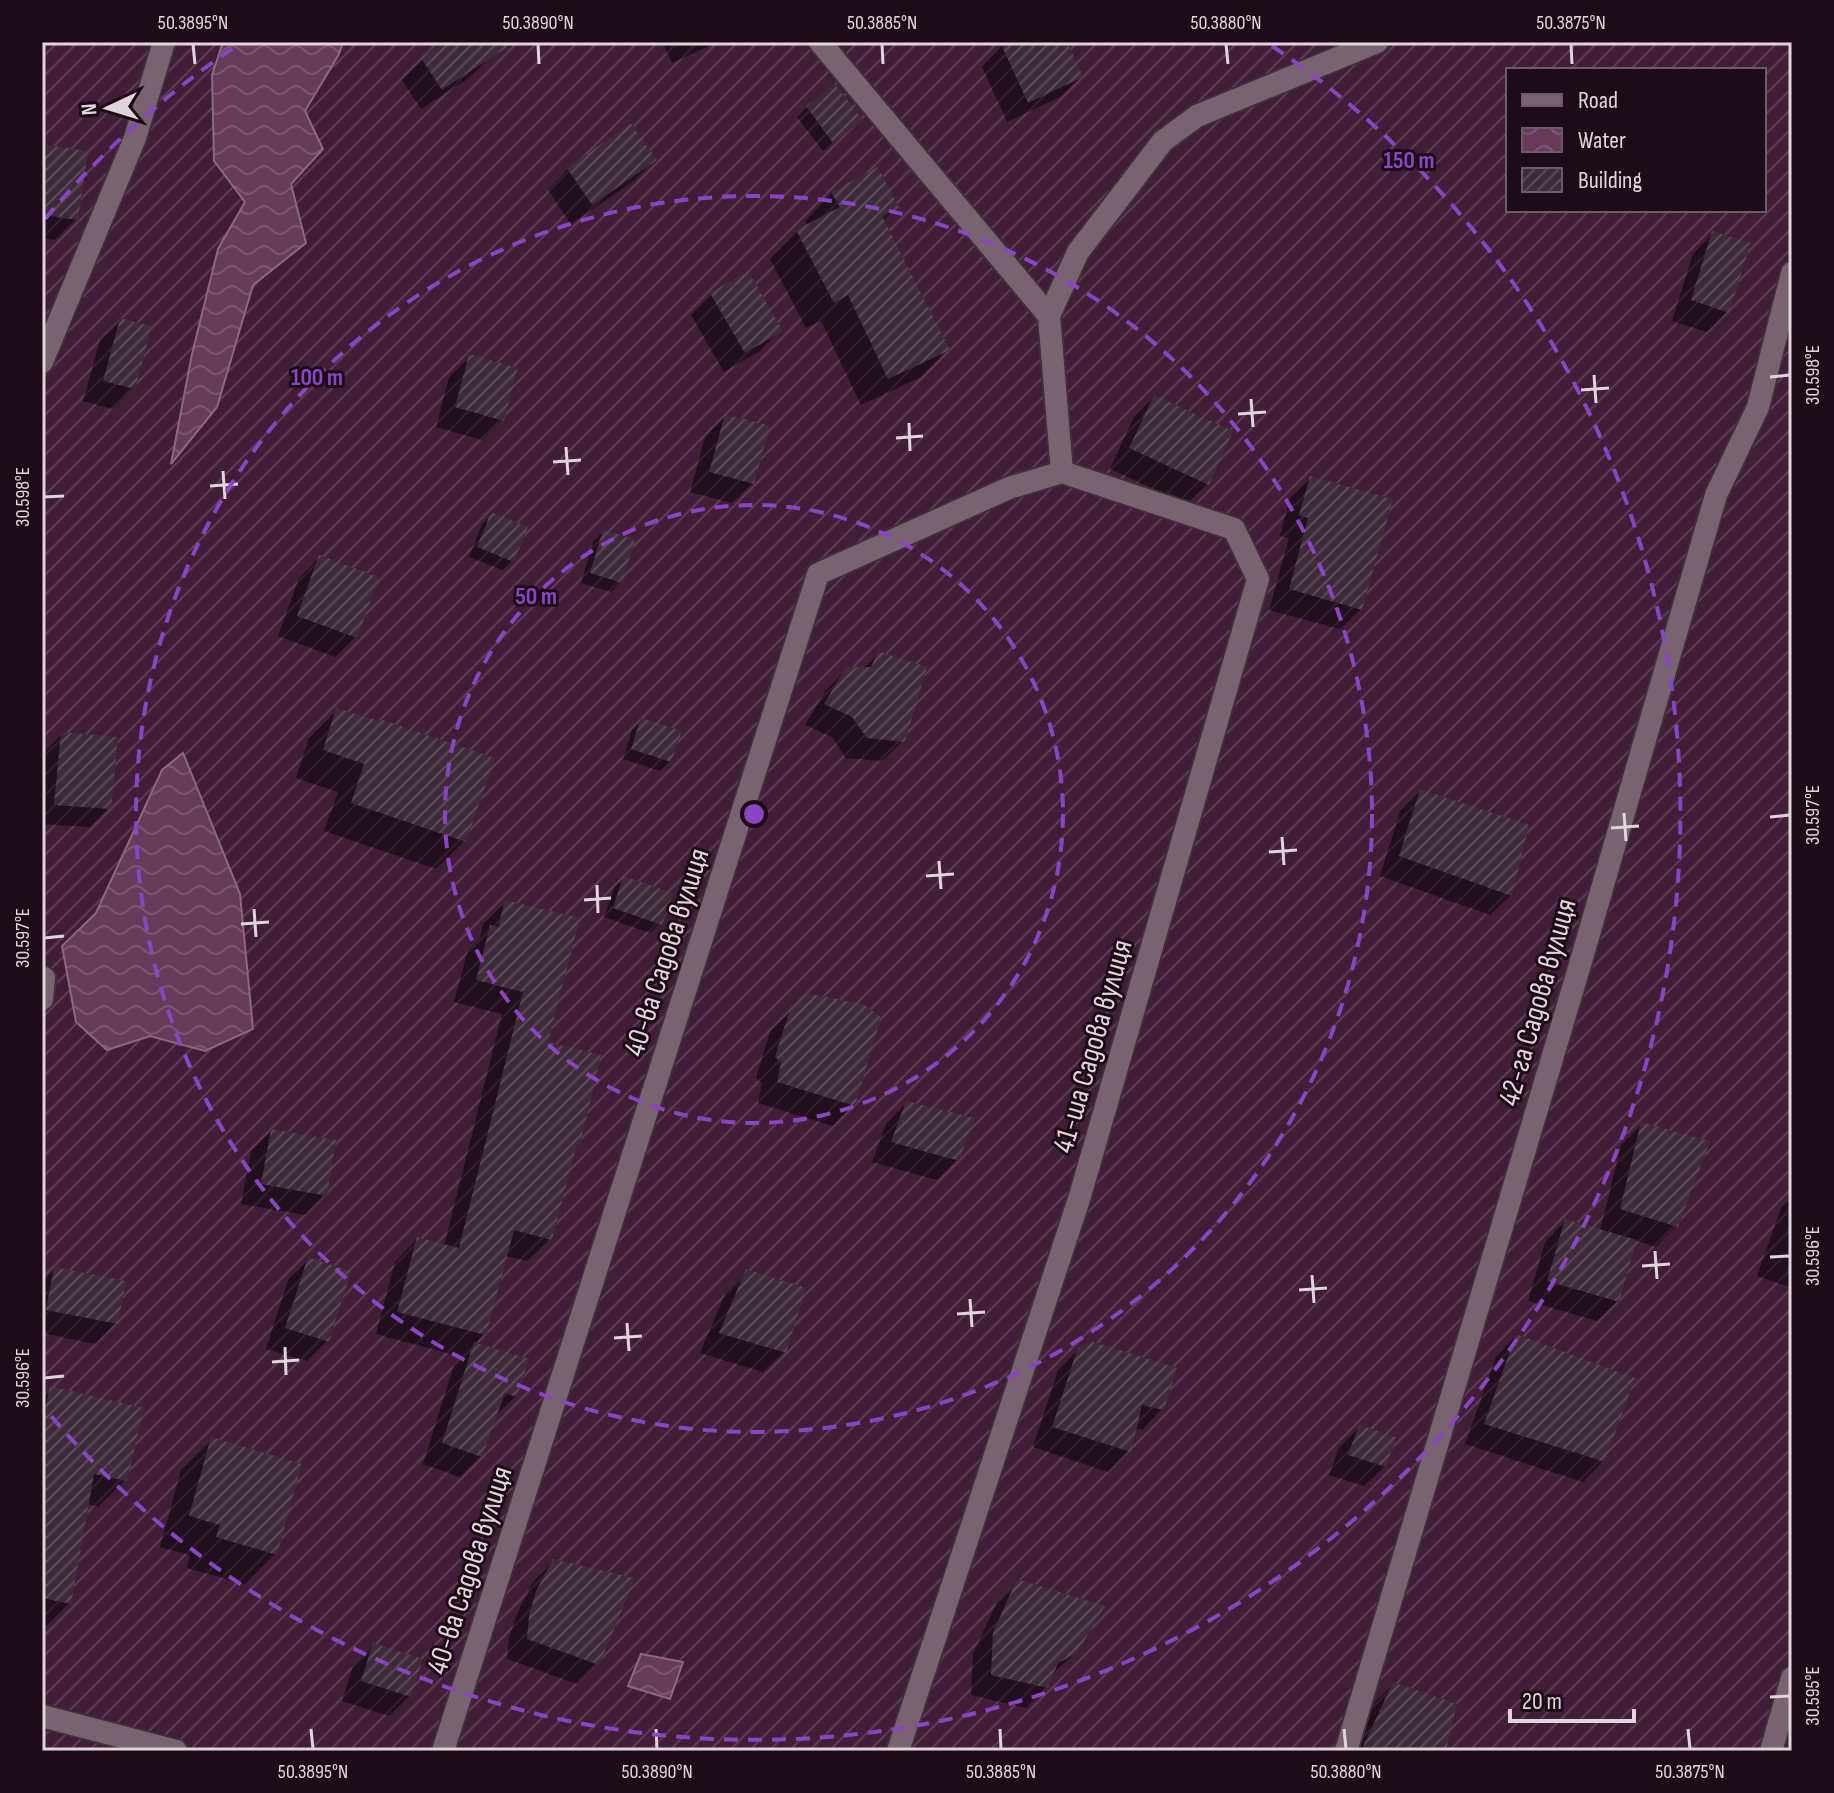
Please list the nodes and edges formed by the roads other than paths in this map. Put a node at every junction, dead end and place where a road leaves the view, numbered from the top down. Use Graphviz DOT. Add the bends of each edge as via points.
graph roads {
  1 [pos="164,42"];
  2 [pos="820,42"];
  3 [pos="1377,42"];
  4 [pos="1792,273"];
  5 [pos="1049,316"];
  6 [pos="42,362"];
  7 [pos="1062,472"];
  8 [pos="1792,1678"];
  9 [pos="42,1716"];
  10 [pos="176,1751"];
  11 [pos="443,1751"];
  12 [pos="898,1751"];
  13 [pos="1346,1751"];
  14 [pos="1771,1751"];
  1 -- 6 [label="street" via="135,138"];
  2 -- 5 [label="street"];
  3 -- 5 [label="street" via="1197,116 1163,141 1078,252"];
  4 -- 13 [label="street, 42-га Садова вулиця" via="1758,407 1716,495"];
  5 -- 7 [label="street"];
  7 -- 11 [label="street, 40-ва Садова вулиця" via="1009,488 818,574"];
  7 -- 12 [label="street, 41-ша Садова вулиця" via="1234,529 1258,579 1080,1196"];
  8 -- 14 [label="street"];
  9 -- 10 [label="street"];
}
